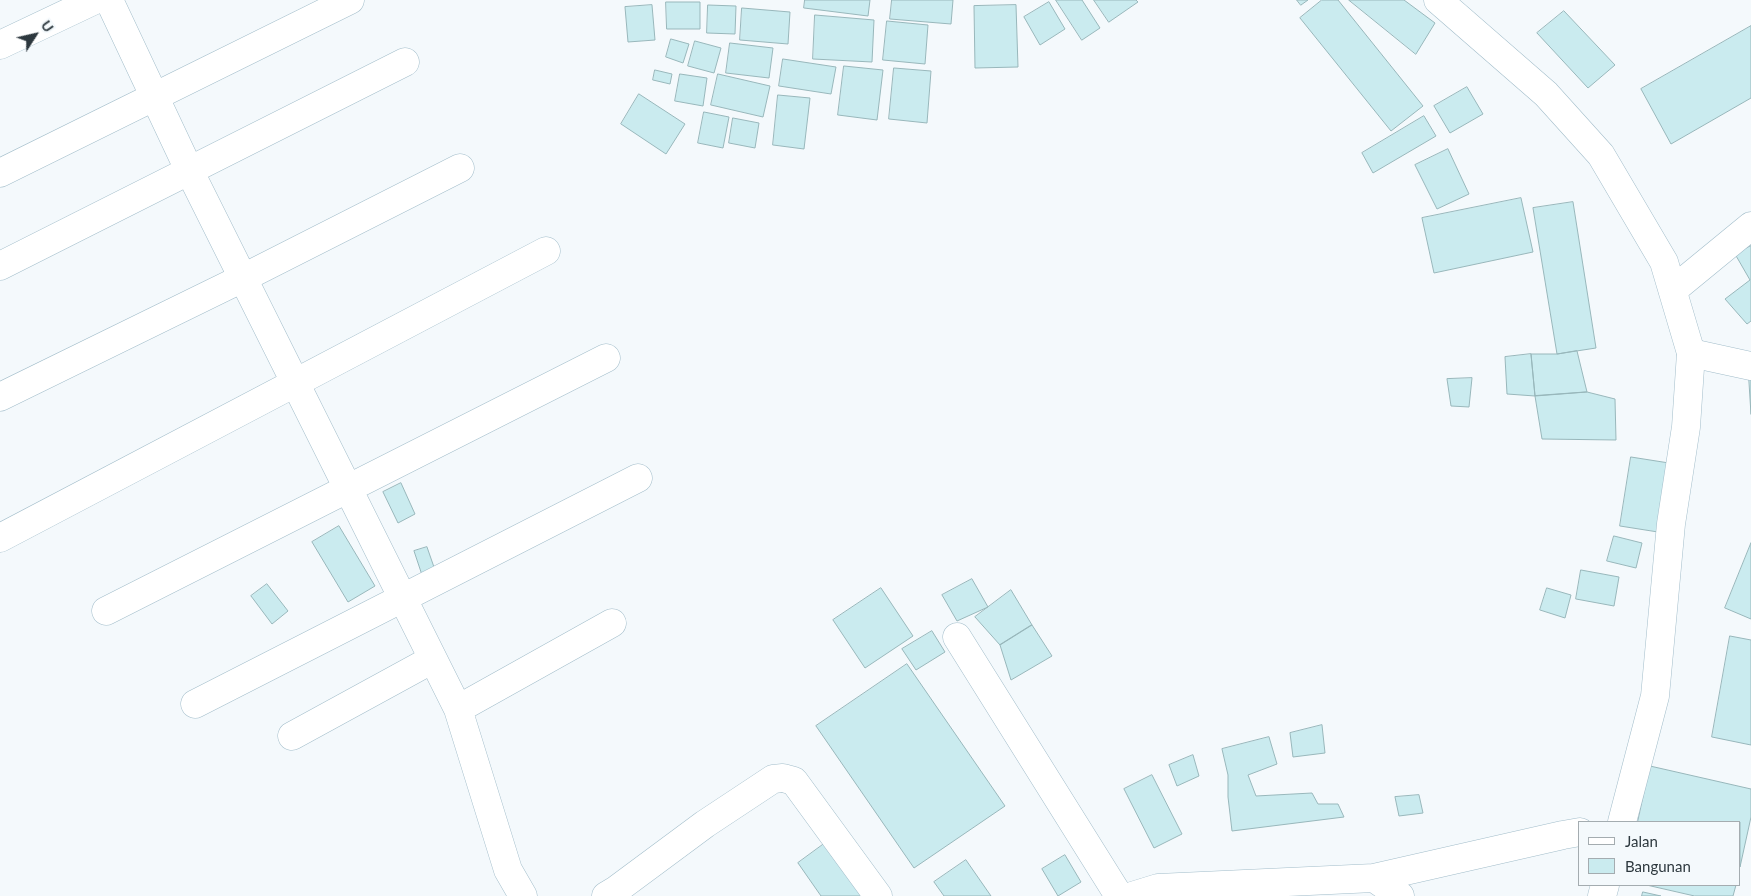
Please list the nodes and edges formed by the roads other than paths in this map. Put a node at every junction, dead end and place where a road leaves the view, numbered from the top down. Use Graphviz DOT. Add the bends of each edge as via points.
graph roads {
  1 [pos="95,0"];
  2 [pos="109,0"];
  3 [pos="350,0"];
  4 [pos="1438,0"];
  5 [pos="0,44"];
  6 [pos="405,62"];
  7 [pos="154,96"];
  8 [pos="460,168"];
  9 [pos="189,170"];
  10 [pos="0,173"];
  11 [pos="1751,226"];
  12 [pos="546,250"];
  13 [pos="0,266"];
  14 [pos="243,278"];
  15 [pos="1673,290"];
  16 [pos="1692,353"];
  17 [pos="606,358"];
  18 [pos="1751,366"];
  19 [pos="295,382"];
  20 [pos="0,398"];
  21 [pos="638,478"];
  22 [pos="348,488"];
  23 [pos="0,538"];
  24 [pos="402,598"];
  25 [pos="106,612"];
  26 [pos="612,623"];
  27 [pos="957,638"];
  28 [pos="433,659"];
  29 [pos="195,704"];
  30 [pos="458,709"];
  31 [pos="292,736"];
  32 [pos="1622,821"];
  33 [pos="1578,832"];
  34 [pos="1374,878"];
  35 [pos="1159,892"];
  36 [pos="614,894"];
  37 [pos="524,896"];
  38 [pos="878,896"];
  39 [pos="1118,896"];
  40 [pos="1132,896"];
  41 [pos="1400,896"];
  1 -- 5 [label="main road"];
  2 -- 7 [label="main road"];
  3 -- 7 [label="main road"];
  4 -- 15 [label="main road" via="1546,94 1601,155 1664,262"];
  6 -- 9 [label="main road"];
  7 -- 9 [label="main road"];
  7 -- 10 [label="main road"];
  8 -- 14 [label="main road"];
  9 -- 13 [label="main road"];
  9 -- 14 [label="main road"];
  11 -- 15 [label="main road"];
  12 -- 19 [label="main road"];
  14 -- 19 [label="main road"];
  14 -- 20 [label="main road"];
  15 -- 16 [label="main road"];
  16 -- 18 [label="main road"];
  16 -- 32 [label="main road" via="1654,696"];
  17 -- 22 [label="main road"];
  19 -- 22 [label="main road"];
  19 -- 23 [label="main road"];
  21 -- 24 [label="main road"];
  22 -- 24 [label="main road"];
  22 -- 25 [label="main road"];
  24 -- 28 [label="main road"];
  24 -- 29 [label="main road"];
  26 -- 30 [label="main road"];
  27 -- 39 [label="main road"];
  28 -- 30 [label="main road"];
  28 -- 31 [label="main road"];
  30 -- 37 [label="main road" via="508,870"];
  33 -- 34 [label="main road"];
  34 -- 35 [label="main road"];
  34 -- 41 [label="main road"];
  35 -- 40 [label="main road"];
  36 -- 38 [label="main road" via="705,824 773,780 783,778 794,781"];
}
